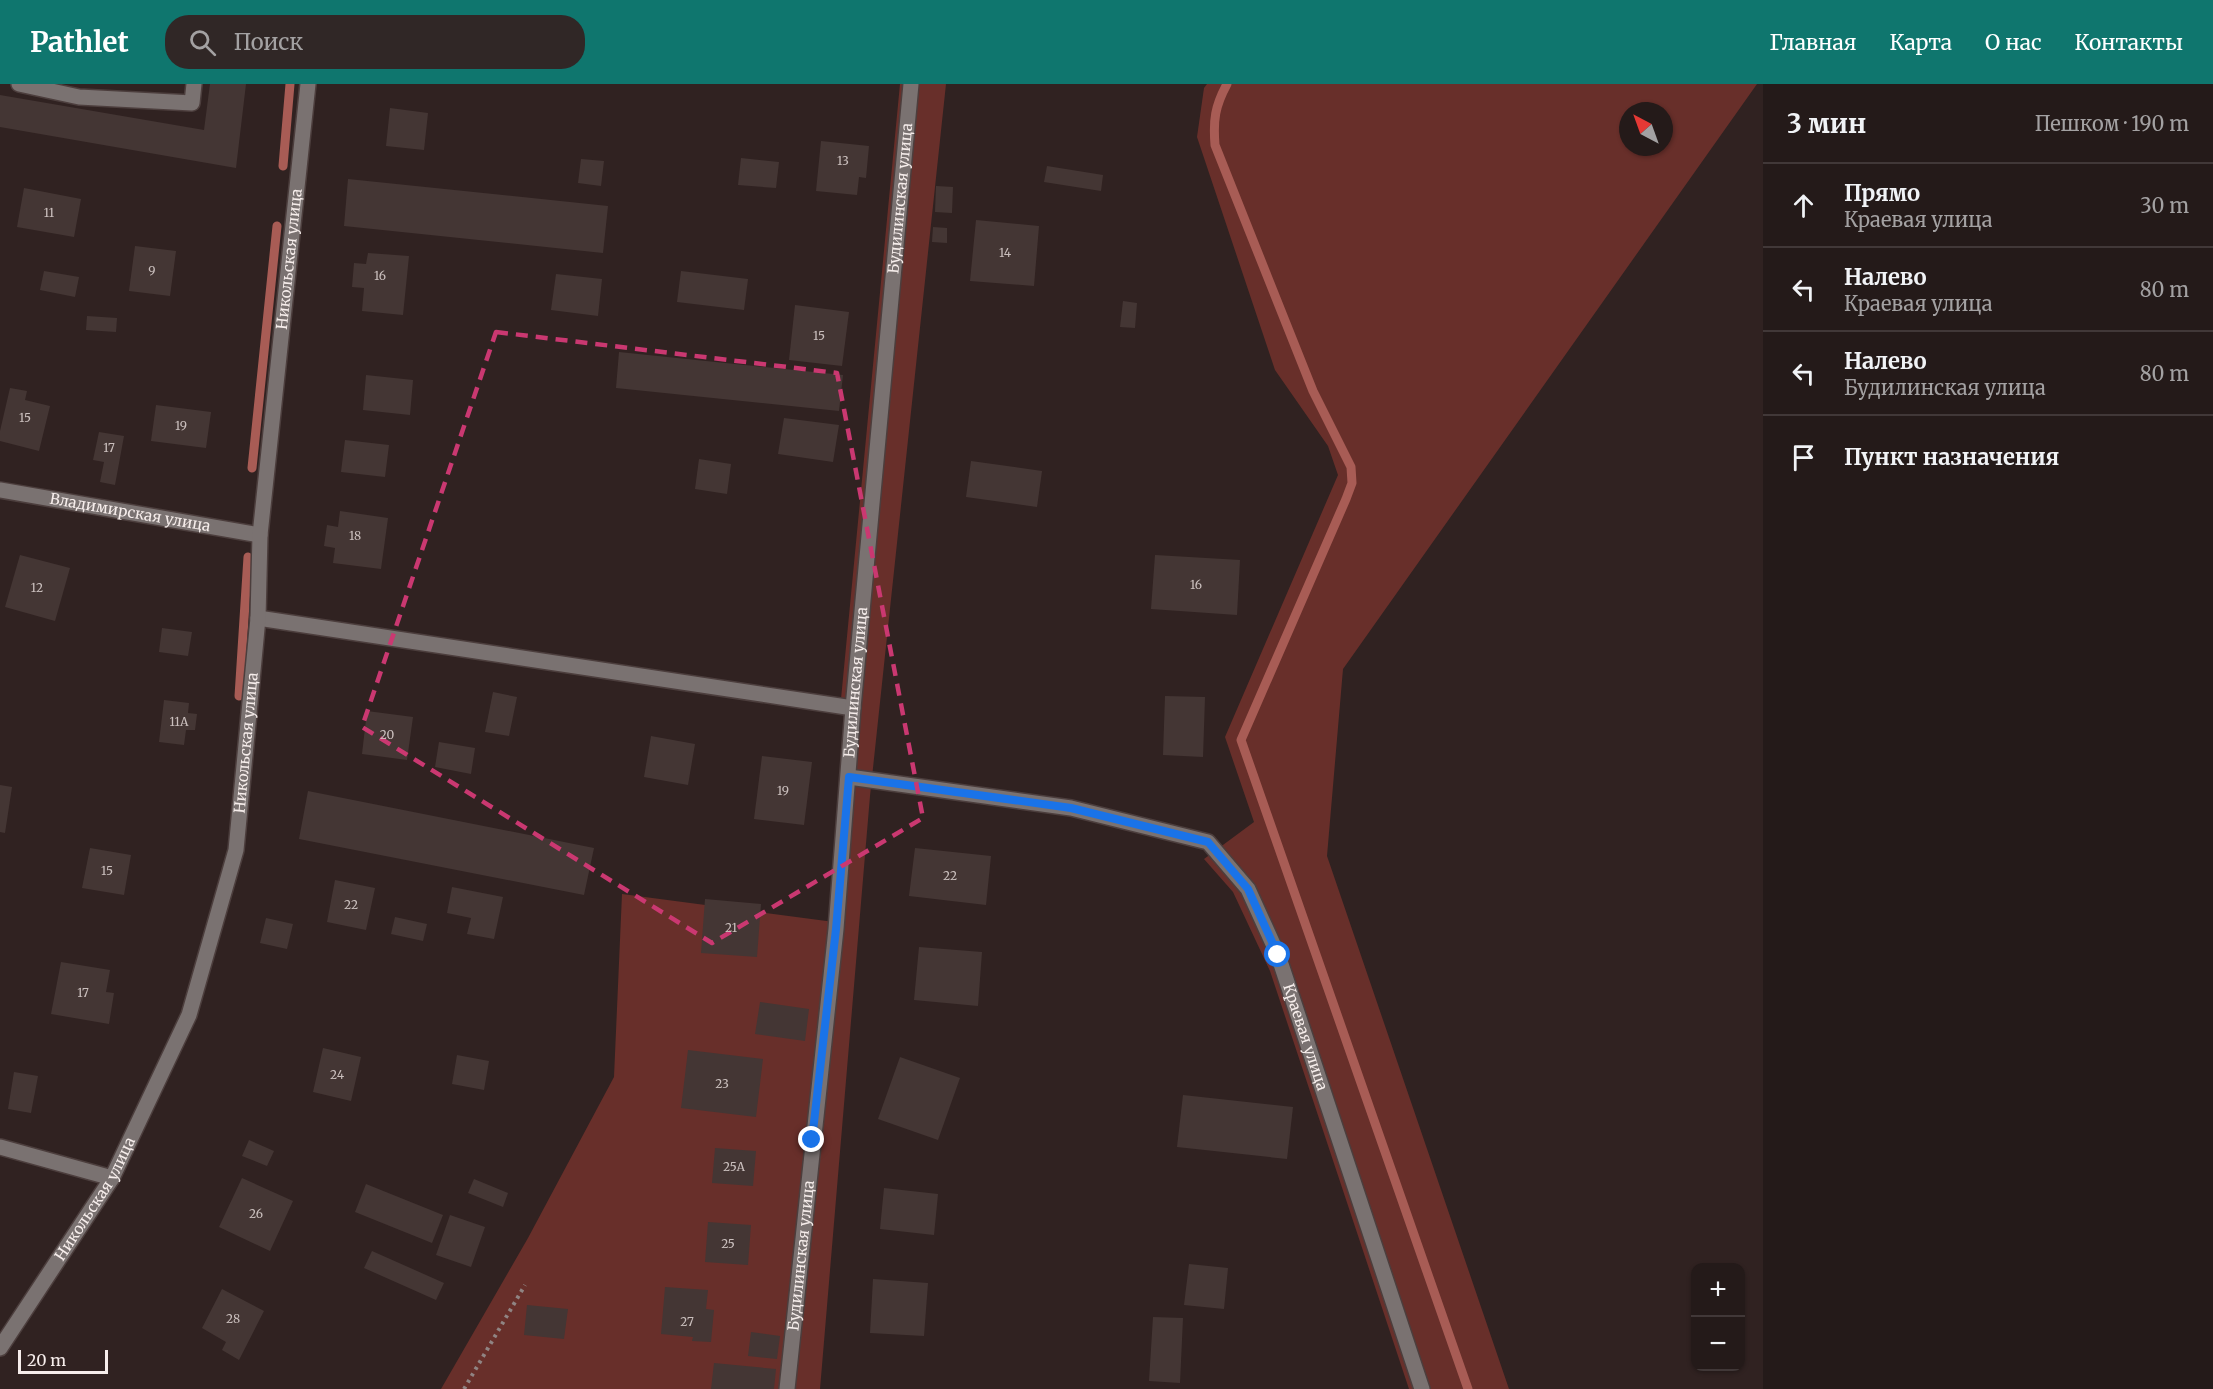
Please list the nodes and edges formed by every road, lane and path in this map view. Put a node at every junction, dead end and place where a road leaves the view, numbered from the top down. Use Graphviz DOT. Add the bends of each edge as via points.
graph roads {
  1 [pos="19,84"];
  2 [pos="194,84"];
  3 [pos="308,84"];
  4 [pos="911,84"];
  5 [pos="0,490"];
  6 [pos="260,535"];
  7 [pos="258,618"];
  8 [pos="853,708"];
  9 [pos="849,777"];
  10 [pos="0,1147"];
  11 [pos="112,1178"];
  12 [pos="525,1284"];
  13 [pos="0,1348"];
  14 [pos="464,1389"];
  15 [pos="787,1389"];
  16 [pos="1422,1389"];
  1 -- 2 [label="street" via="80,97 192,103"];
  3 -- 6 [label="street, Никольская улица"];
  4 -- 8 [label="street, Будилинская улица"];
  5 -- 6 [label="street, Владимирская улица"];
  6 -- 7 [label="street, Никольская улица"];
  7 -- 8 [label="street"];
  7 -- 11 [label="street, Никольская улица" via="236,850 189,1015"];
  8 -- 9 [label="street, Будилинская улица"];
  9 -- 15 [label="street, Будилинская улица"];
  9 -- 16 [label="street, Краевая улица" via="1071,808 1208,842 1248,889 1278,955"];
  10 -- 11 [label="street"];
  11 -- 13 [label="street, Никольская улица"];
  12 -- 14 [label="path"];
}
